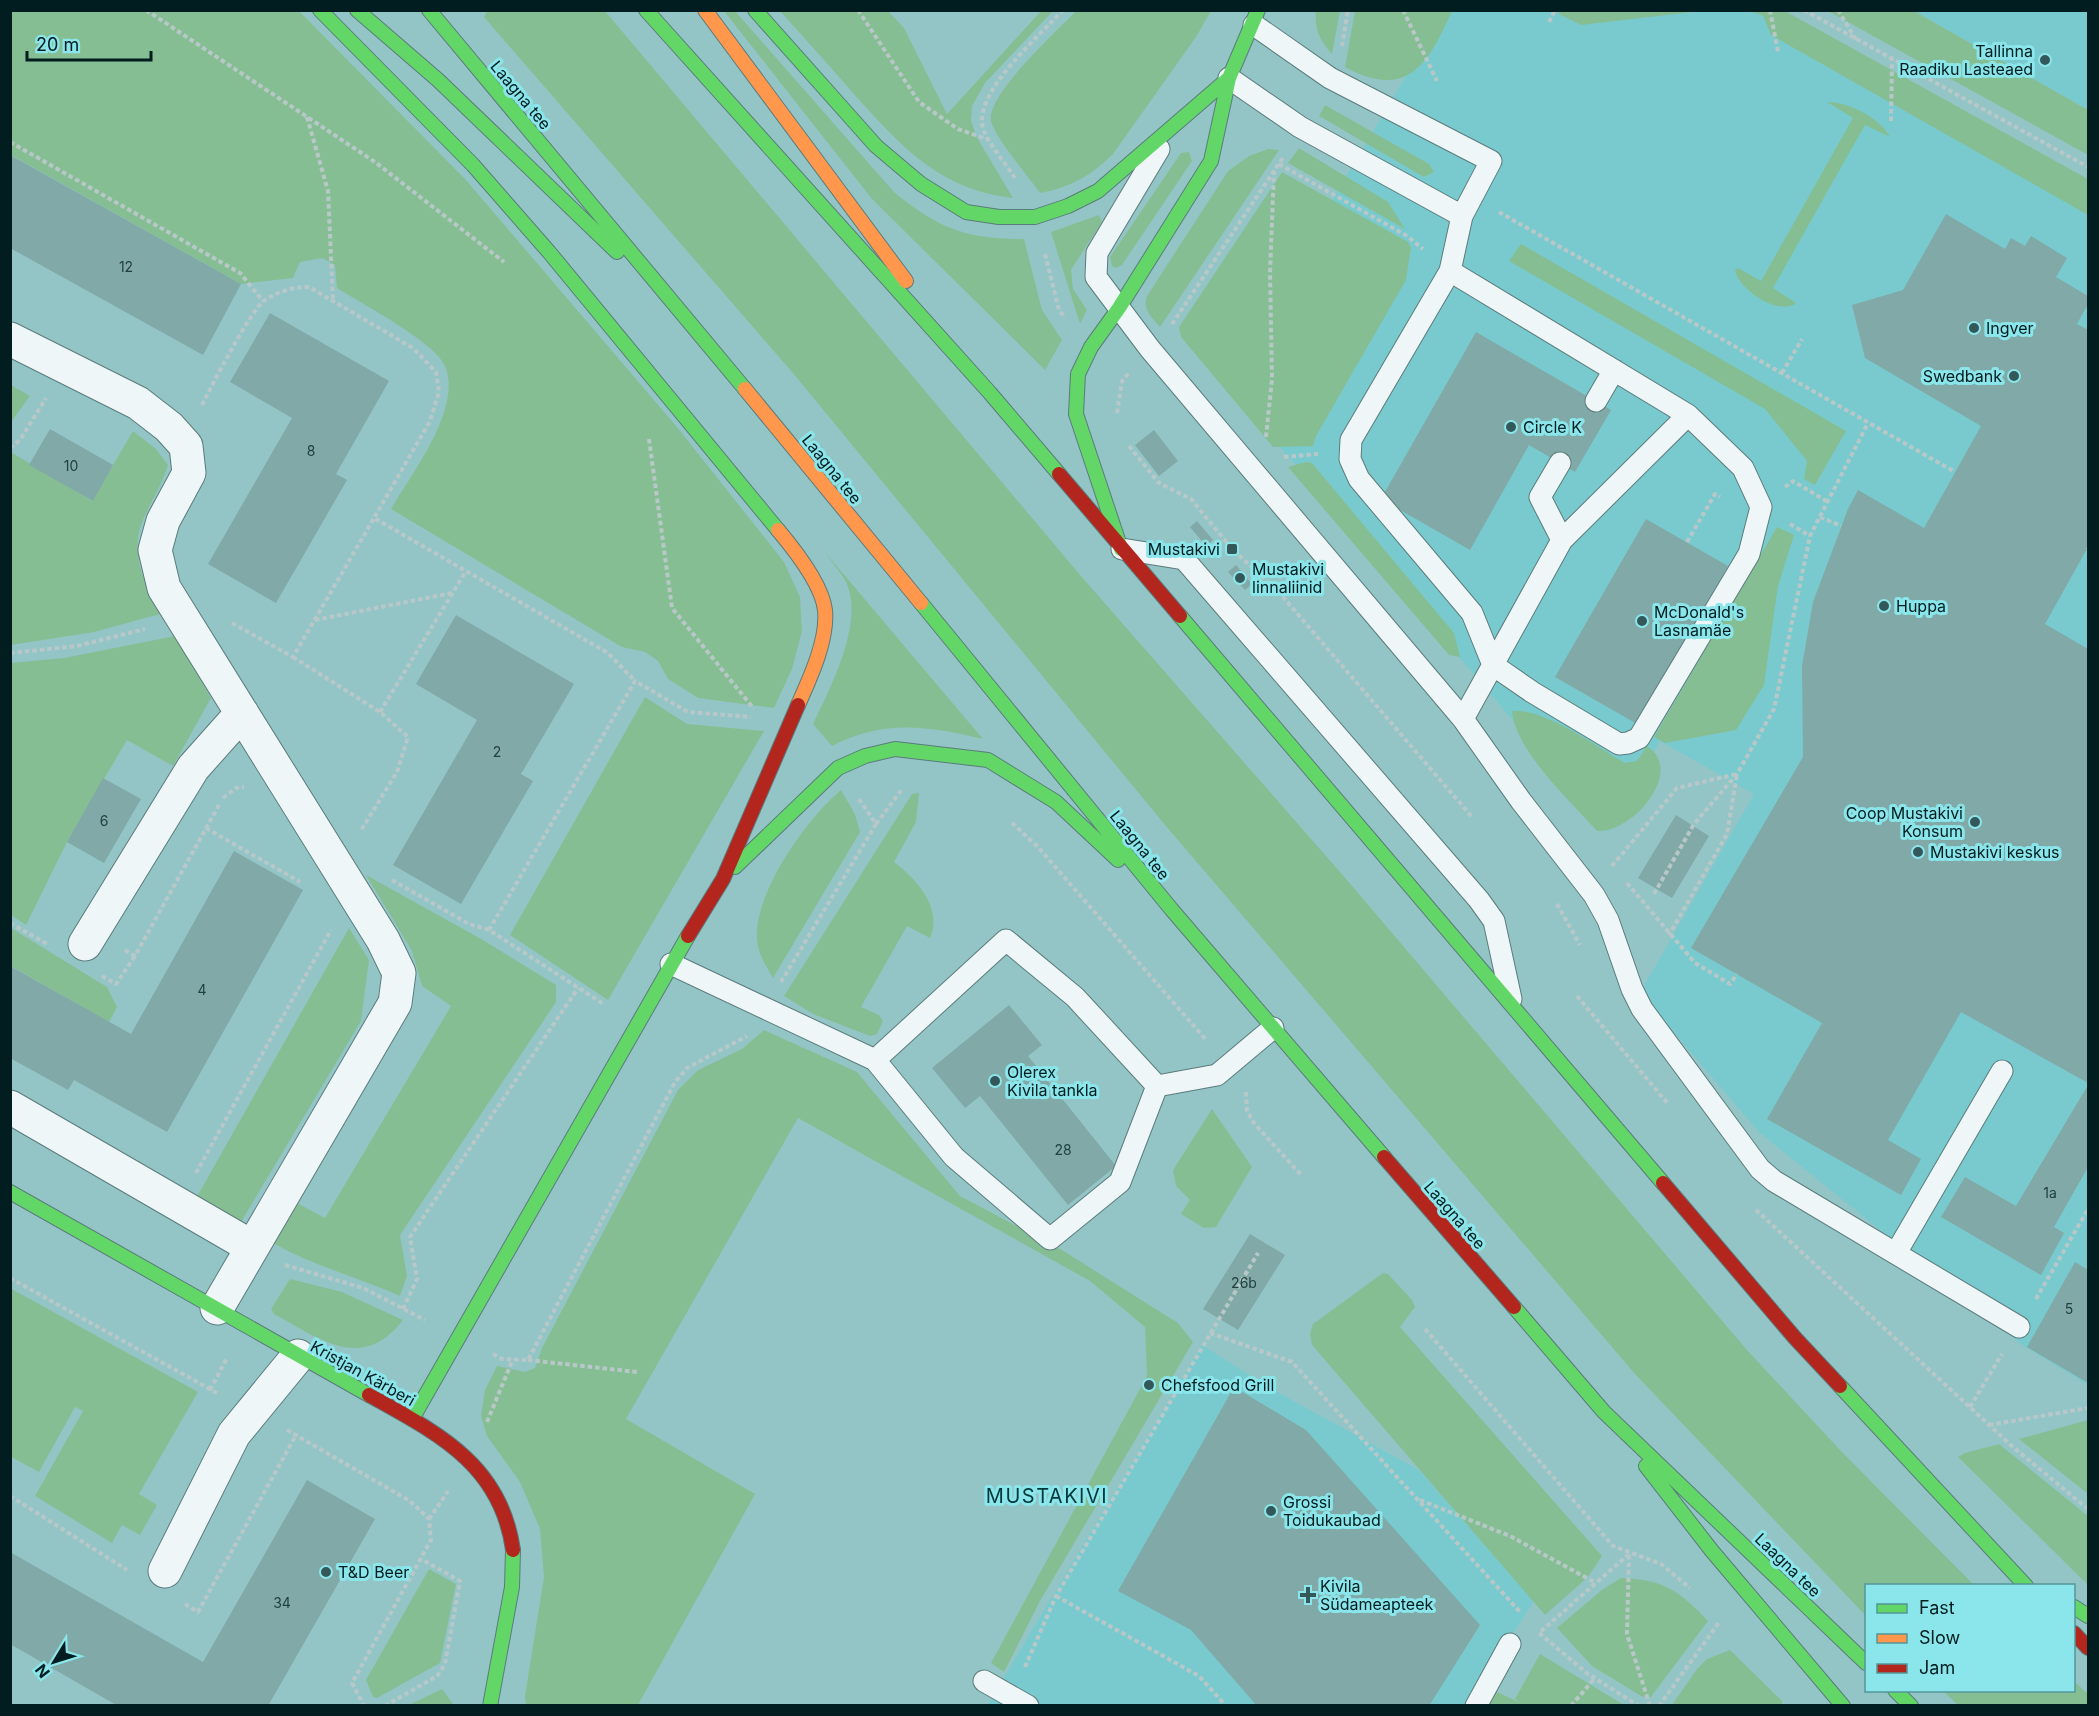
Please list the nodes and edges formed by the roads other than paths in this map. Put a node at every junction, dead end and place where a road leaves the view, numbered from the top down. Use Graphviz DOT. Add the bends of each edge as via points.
graph roads {
  1 [pos="320,10"];
  2 [pos="357,10"];
  3 [pos="429,10"];
  4 [pos="646,10"];
  5 [pos="705,10"];
  6 [pos="754,10"];
  7 [pos="1256,18"];
  8 [pos="1229,78"];
  9 [pos="1175,122"];
  10 [pos="1462,216"];
  11 [pos="1450,271"];
  12 [pos="1119,308"];
  13 [pos="696,329"];
  14 [pos="10,339"];
  15 [pos="1614,370"];
  16 [pos="990,393"];
  17 [pos="1596,400"];
  18 [pos="1688,415"];
  19 [pos="1560,463"];
  20 [pos="1562,540"];
  21 [pos="1121,549"];
  22 [pos="1493,665"];
  23 [pos="242,713"];
  24 [pos="1463,719"];
  25 [pos="723,879"];
  26 [pos="1172,910"];
  27 [pos="89,938"];
  28 [pos="671,964"];
  29 [pos="1513,1010"];
  30 [pos="1273,1028"];
  31 [pos="875,1060"];
  32 [pos="2002,1071"];
  33 [pos="1157,1086"];
  34 [pos="10,1107"];
  35 [pos="10,1192"];
  36 [pos="252,1247"];
  37 [pos="1896,1253"];
  38 [pos="217,1308"];
  39 [pos="2019,1327"];
  40 [pos="298,1356"];
  41 [pos="1604,1412"];
  42 [pos="412,1419"];
  43 [pos="2009,1569"];
  44 [pos="160,1579"];
  45 [pos="2024,1584"];
  46 [pos="2034,1584"];
  47 [pos="2075,1608"];
  48 [pos="2088,1616"];
  49 [pos="2075,1635"];
  50 [pos="1510,1644"];
  51 [pos="2088,1648"];
  52 [pos="1865,1662"];
  53 [pos="984,1681"];
  54 [pos="1897,1692"];
  55 [pos="1020,1701"];
  56 [pos="490,1706"];
  57 [pos="1476,1706"];
  58 [pos="1843,1706"];
  59 [pos="1911,1706"];
  1 -- 25 [label="street" via="473,165 804,563 825,610 819,657"];
  2 -- 13 [label="street" via="438,80"];
  3 -- 13 [label="street, Laagna tee"];
  4 -- 16 [label="street"];
  5 -- 16 [label="street"];
  6 -- 9 [label="street" via="876,146 921,184 966,212 1035,217 1068,206 1098,191"];
  7 -- 8 [label="street"];
  7 -- 10 [label="lane" via="1330,78 1491,162"];
  8 -- 9 [label="street"];
  8 -- 10 [label="lane" via="1300,127"];
  8 -- 12 [label="street" via="1210,161"];
  9 -- 12 [label="lane" via="1097,253 1096,277"];
  10 -- 11 [label="lane"];
  11 -- 15 [label="lane"];
  11 -- 22 [label="lane" via="1351,440 1350,459 1359,479 1472,613"];
  12 -- 21 [label="street" via="1090,347 1078,374 1076,414"];
  12 -- 24 [label="lane"];
  13 -- 26 [label="street, Laagna tee"];
  14 -- 23 [label="street" via="138,403 186,446 189,473 162,521 155,550 164,588"];
  15 -- 17 [label="lane"];
  15 -- 18 [label="lane"];
  16 -- 21 [label="street"];
  18 -- 20 [label="lane"];
  18 -- 22 [label="lane" via="1743,468 1761,507 1749,554 1639,738 1619,744"];
  19 -- 20 [label="lane" via="1540,497"];
  20 -- 22 [label="lane"];
  21 -- 29 [label="street"];
  21 -- 29 [label="lane" via="1184,559 1479,900 1494,921"];
  22 -- 24 [label="lane"];
  23 -- 27 [label="street" via="193,768"];
  23 -- 36 [label="street" via="383,940 399,973 395,1004"];
  24 -- 37 [label="lane" via="1594,895 1608,920 1642,1010 1760,1169 1774,1182"];
  25 -- 26 [label="street" via="838,768 865,756 895,750 927,751 988,760 1056,802"];
  25 -- 28 [label="street"];
  26 -- 30 [label="street, Laagna tee"];
  28 -- 31 [label="lane"];
  28 -- 42 [label="street"];
  29 -- 43 [label="street" via="1795,1338"];
  30 -- 33 [label="lane" via="1217,1075"];
  30 -- 41 [label="street, Laagna tee"];
  31 -- 33 [label="lane" via="1006,940 1075,996"];
  31 -- 33 [label="lane" via="954,1157 1050,1239 1120,1182"];
  32 -- 37 [label="lane"];
  34 -- 36 [label="street"];
  35 -- 38 [label="street, Kristjan Kärberi"];
  36 -- 38 [label="street"];
  37 -- 39 [label="lane"];
  38 -- 40 [label="street, Kristjan Kärberi"];
  40 -- 42 [label="street, Kristjan Kärberi"];
  40 -- 44 [label="street" via="234,1434"];
  41 -- 52 [label="street, Laagna tee"];
  41 -- 58 [label="street" via="1712,1551"];
  42 -- 56 [label="street, Kristjan Kärberi" via="468,1457 499,1502 510,1535 515,1569 492,1674"];
  43 -- 45 [label="street"];
  43 -- 46 [label="street"];
  47 -- 48 [label="street"];
  49 -- 51 [label="street"];
  50 -- 57 [label="lane"];
  53 -- 55 [label="lane"];
  54 -- 59 [label="street"];
}
